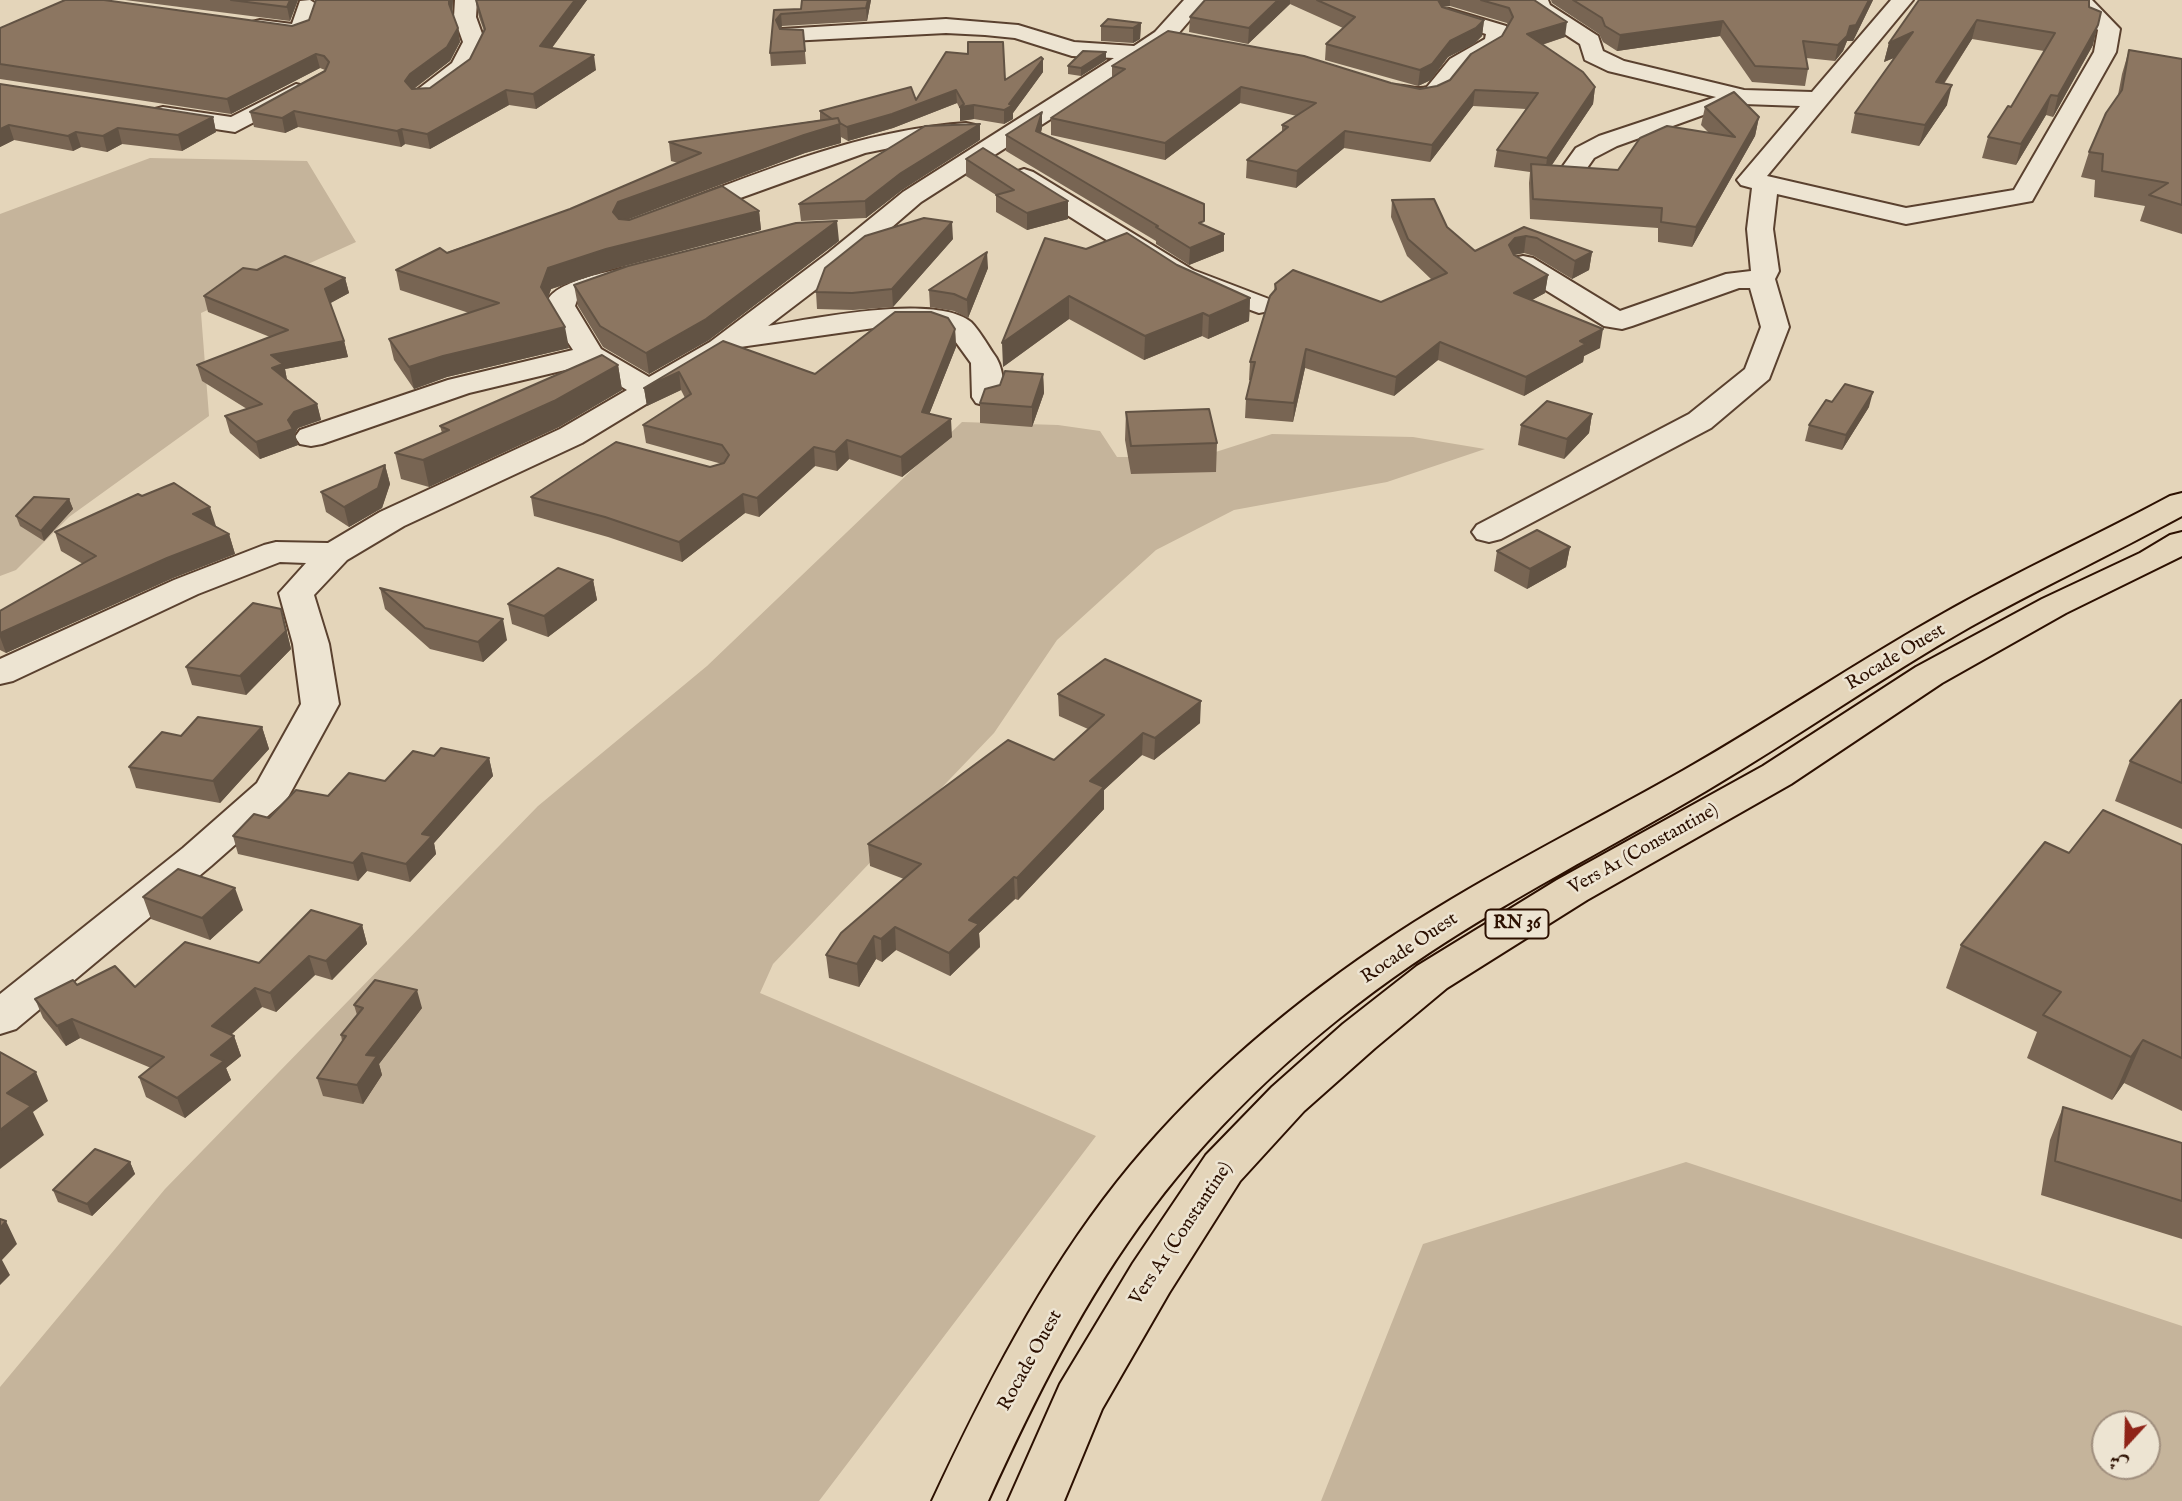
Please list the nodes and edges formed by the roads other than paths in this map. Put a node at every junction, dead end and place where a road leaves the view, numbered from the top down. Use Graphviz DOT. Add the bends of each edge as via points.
graph roads {
  1 [pos="466,0"];
  2 [pos="1196,0"];
  3 [pos="1537,0"];
  4 [pos="1902,0"];
  5 [pos="2080,0"];
  6 [pos="308,6"];
  7 [pos="1449,15"];
  8 [pos="235,24"];
  9 [pos="790,34"];
  10 [pos="1164,43"];
  11 [pos="319,78"];
  12 [pos="1381,85"];
  13 [pos="423,96"];
  14 [pos="1744,97"];
  15 [pos="1818,99"];
  16 [pos="138,110"];
  17 [pos="996,143"];
  18 [pos="1571,173"];
  19 [pos="1765,183"];
  20 [pos="656,221"];
  21 [pos="874,229"];
  22 [pos="834,230"];
  23 [pos="1523,264"];
  24 [pos="644,271"];
  25 [pos="1761,279"];
  26 [pos="1259,305"];
  27 [pos="733,339"];
  28 [pos="590,355"];
  29 [pos="649,390"];
  30 [pos="987,397"];
  31 [pos="571,436"];
  32 [pos="311,437"];
  33 [pos="610,446"];
  34 [pos="2182,502"];
  35 [pos="1489,532"];
  36 [pos="2182,542"];
  37 [pos="335,553"];
  38 [pos="0,673"];
  39 [pos="0,1018"];
  40 [pos="960,1501"];
  41 [pos="1036,1501"];
  1 -- 13 [label="street" via="465,17 474,42 462,67"];
  2 -- 10 [label="street"];
  3 -- 14 [label="street" via="1542,9 1590,41 1593,55 1616,66"];
  4 -- 15 [label="street"];
  5 -- 19 [label="street" via="2109,29 2105,52 2023,196 1906,216"];
  6 -- 8 [label="street" via="302,28 296,31"];
  7 -- 12 [label="street" via="1498,31 1497,39 1487,50 1449,71 1442,88 1429,95 1407,94"];
  9 -- 10 [label="street" via="946,26 1018,32 1072,49"];
  10 -- 17 [label="street"];
  11 -- 16 [label="street" via="235,125"];
  14 -- 15 [label="street"];
  14 -- 18 [label="street" via="1608,141 1585,153"];
  15 -- 19 [label="street" via="1750,180"];
  17 -- 20 [label="street" via="974,130 908,134 815,161"];
  17 -- 21 [label="street" via="912,197"];
  17 -- 26 [label="street" via="1183,276"];
  19 -- 25 [label="street" via="1760,229 1765,271"];
  21 -- 22 [label="street"];
  21 -- 27 [label="street"];
  23 -- 25 [label="street" via="1614,320 1736,280"];
  24 -- 28 [label="street" via="562,297 561,306"];
  25 -- 35 [label="street" via="1775,327 1758,373 1700,421"];
  27 -- 29 [label="street"];
  27 -- 30 [label="street" via="881,318 936,318 960,328 986,363"];
  28 -- 29 [label="street"];
  28 -- 32 [label="street" via="459,386"];
  29 -- 31 [label="street"];
  31 -- 33 [label="street"];
  31 -- 37 [label="street" via="392,519"];
  34 -- 40 [label="highway, Rocade Ouest" via="1960,619 1708,773 1539,866 1394,957 1255,1064 1163,1160 1121,1214 1064,1302 987,1441"];
  36 -- 41 [label="highway, Vers A1 (Constantine) / RN 36" via="1929,676 1777,775 1572,890 1444,970 1359,1036 1288,1099 1223,1168 1150,1278 1079,1400"];
  37 -- 38 [label="street" via="276,552 186,587"];
  37 -- 39 [label="street" via="296,593 312,643 320,704 273,790"];
}
